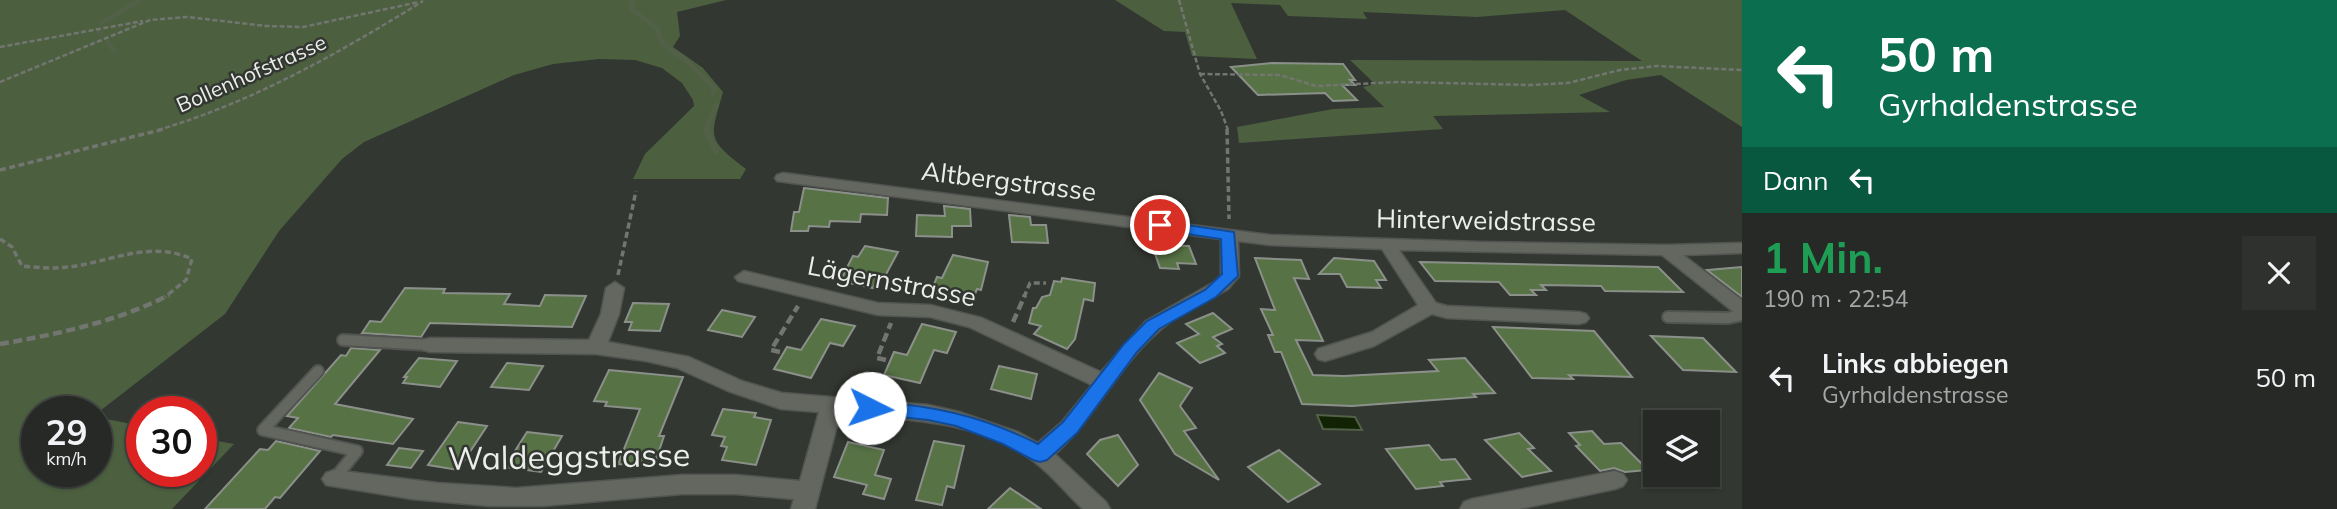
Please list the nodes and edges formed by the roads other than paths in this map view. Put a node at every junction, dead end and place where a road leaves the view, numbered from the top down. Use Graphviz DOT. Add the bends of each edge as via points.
graph roads {
  1 [pos="783,178"];
  2 [pos="1229,235"];
  3 [pos="1387,244"];
  4 [pos="1742,248"];
  5 [pos="1666,250"];
  6 [pos="744,276"];
  7 [pos="615,288"];
  8 [pos="1429,307"];
  9 [pos="1742,309"];
  10 [pos="1742,315"];
  11 [pos="1668,317"];
  12 [pos="1579,318"];
  13 [pos="343,340"];
  14 [pos="430,345"];
  15 [pos="596,346"];
  16 [pos="1325,354"];
  17 [pos="318,372"];
  18 [pos="1104,382"];
  19 [pos="831,405"];
  20 [pos="1040,454"];
  21 [pos="334,479"];
  22 [pos="1615,480"];
  23 [pos="805,500"];
  24 [pos="1098,509"];
  25 [pos="1472,509"];
  1 -- 2 [label="street, Altbergstrasse"];
  2 -- 3 [label="street, Hinterweidstrasse"];
  2 -- 18 [label="street" via="1230,276 1153,325"];
  3 -- 5 [label="street, Hinterweidstrasse"];
  3 -- 8 [label="street"];
  4 -- 5 [label="street, Hinterweidstrasse"];
  5 -- 9 [label="street"];
  6 -- 18 [label="street, Lägernstrasse" via="878,309 930,311 975,322"];
  7 -- 15 [label="street"];
  8 -- 12 [label="street" via="1447,312"];
  8 -- 16 [label="street" via="1359,348"];
  10 -- 11 [label="lane"];
  13 -- 14 [label="lane"];
  14 -- 15 [label="street"];
  15 -- 19 [label="street" via="682,362 767,398"];
  17 -- 21 [label="lane, Waldeggstrasse" via="263,430 357,451"];
  18 -- 20 [label="street" via="1070,428"];
  19 -- 20 [label="street" via="959,420"];
  19 -- 23 [label="street"];
  20 -- 24 [label="street"];
  21 -- 23 [label="street, Waldeggstrasse" via="502,497 664,485 768,486"];
  22 -- 25 [label="street"];
}
